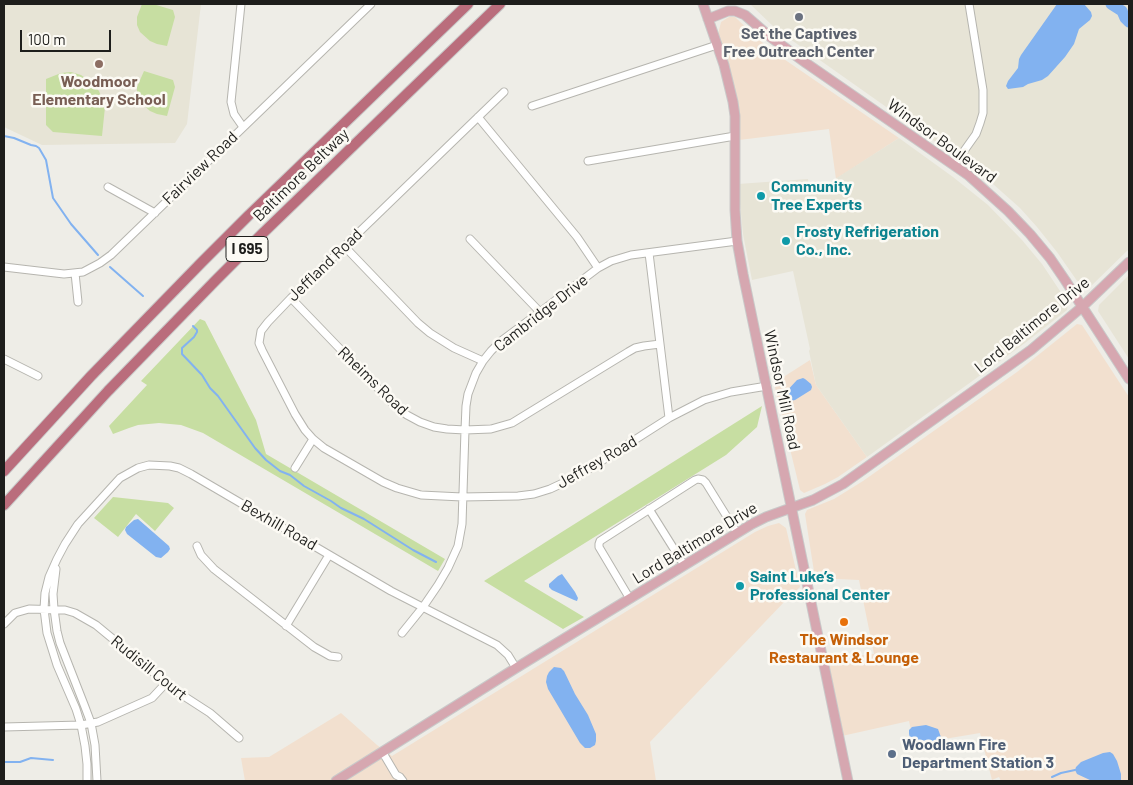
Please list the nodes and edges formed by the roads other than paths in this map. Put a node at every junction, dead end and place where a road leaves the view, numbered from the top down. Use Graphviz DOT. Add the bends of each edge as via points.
graph roads {
  1 [pos="241,4"];
  2 [pos="370,4"];
  3 [pos="468,4"];
  4 [pos="500,4"];
  5 [pos="703,4"];
  6 [pos="969,4"];
  7 [pos="708,19"];
  8 [pos="717,45"];
  9 [pos="504,92"];
  10 [pos="532,106"];
  11 [pos="478,118"];
  12 [pos="243,126"];
  13 [pos="735,136"];
  14 [pos="588,161"];
  15 [pos="954,166"];
  16 [pos="108,187"];
  17 [pos="155,213"];
  18 [pos="470,239"];
  19 [pos="737,241"];
  20 [pos="344,246"];
  21 [pos="649,253"];
  22 [pos="1129,262"];
  23 [pos="4,267"];
  24 [pos="598,268"];
  25 [pos="75,273"];
  26 [pos="291,298"];
  27 [pos="78,302"];
  28 [pos="1082,307"];
  29 [pos="540,312"];
  30 [pos="660,344"];
  31 [pos="4,359"];
  32 [pos="483,361"];
  33 [pos="38,376"];
  34 [pos="1129,378"];
  35 [pos="767,386"];
  36 [pos="669,418"];
  37 [pos="465,430"];
  38 [pos="313,439"];
  39 [pos="295,468"];
  40 [pos="4,471"];
  41 [pos="462,497"];
  42 [pos="4,505"];
  43 [pos="792,508"];
  44 [pos="649,509"];
  45 [pos="737,534"];
  46 [pos="197,546"];
  47 [pos="329,555"];
  48 [pos="57,559"];
  49 [pos="684,566"];
  50 [pos="630,599"];
  51 [pos="423,607"];
  52 [pos="44,609"];
  53 [pos="54,610"];
  54 [pos="4,624"];
  55 [pos="286,626"];
  56 [pos="402,633"];
  57 [pos="338,657"];
  58 [pos="516,668"];
  59 [pos="166,683"];
  60 [pos="91,723"];
  61 [pos="81,725"];
  62 [pos="4,727"];
  63 [pos="239,738"];
  64 [pos="383,753"];
  65 [pos="396,778"];
  66 [pos="86,781"];
  67 [pos="97,781"];
  68 [pos="336,781"];
  69 [pos="403,781"];
  70 [pos="848,781"];
  1 -- 12 [label="street" via="230,102"];
  2 -- 12 [label="street, Fairview Road"];
  3 -- 40 [label="highway, Baltimore Beltway / I 695" via="207,257"];
  4 -- 42 [label="highway, Baltimore Beltway / I 695" via="210,286 101,398"];
  5 -- 7 [label="main road, Windsor Mill Road"];
  6 -- 15 [label="street" via="983,90 983,113 976,134"];
  7 -- 8 [label="main road, Windsor Mill Road"];
  7 -- 15 [label="main road, Windsor Boulevard" via="728,11 745,15 785,48"];
  8 -- 10 [label="street"];
  8 -- 13 [label="main road, Windsor Mill Road" via="733,102"];
  9 -- 11 [label="street, Jeffland Road"];
  11 -- 20 [label="street, Jeffland Road"];
  11 -- 24 [label="street" via="577,237"];
  12 -- 17 [label="street, Fairview Road"];
  13 -- 14 [label="street"];
  13 -- 19 [label="main road, Windsor Mill Road"];
  15 -- 28 [label="main road, Windsor Boulevard" via="1008,210 1030,234"];
  16 -- 17 [label="street"];
  17 -- 25 [label="street, Fairview Road" via="111,255 83,272"];
  18 -- 29 [label="street"];
  19 -- 21 [label="street, Cambridge Drive"];
  19 -- 35 [label="main road, Windsor Mill Road"];
  20 -- 26 [label="street, Jeffland Road"];
  20 -- 32 [label="street" via="430,333"];
  21 -- 24 [label="street, Cambridge Drive" via="620,258"];
  21 -- 30 [label="street"];
  22 -- 28 [label="main road, Lord Baltimore Drive"];
  23 -- 25 [label="street, Fairview Road"];
  24 -- 29 [label="street, Cambridge Drive"];
  25 -- 27 [label="street"];
  26 -- 37 [label="street, Rheims Road" via="396,407 434,427"];
  26 -- 38 [label="street, Jeffland Road" via="264,326 259,343 297,418"];
  28 -- 34 [label="main road, Windsor Boulevard"];
  28 -- 43 [label="main road, Lord Baltimore Drive" via="1018,359 858,474 830,492"];
  29 -- 32 [label="street, Cambridge Drive" via="500,341"];
  30 -- 36 [label="street"];
  30 -- 37 [label="street, Rheims Road" via="635,348 512,423 491,429"];
  31 -- 33 [label="street"];
  32 -- 37 [label="street, Cambridge Drive" via="468,394"];
  35 -- 36 [label="street, Jeffrey Road" via="718,395"];
  35 -- 43 [label="main road, Windsor Mill Road"];
  36 -- 41 [label="street, Jeffrey Road" via="578,476 550,489 518,496"];
  37 -- 41 [label="street, Cambridge Drive"];
  38 -- 39 [label="street"];
  38 -- 41 [label="street, Jeffrey Road" via="397,488 421,495"];
  41 -- 51 [label="street, Cambridge Drive" via="458,546"];
  43 -- 45 [label="main road, Lord Baltimore Drive" via="766,517"];
  43 -- 70 [label="main road, Windsor Mill Road"];
  44 -- 45 [label="street" via="695,480 703,480"];
  44 -- 49 [label="street"];
  44 -- 50 [label="street" via="600,540 599,544"];
  45 -- 49 [label="main road, Lord Baltimore Drive"];
  46 -- 55 [label="street" via="214,569"];
  47 -- 48 [label="street, Bexhill Road" via="191,474 170,466 149,465 120,478 78,524"];
  47 -- 51 [label="street, Bexhill Road"];
  47 -- 55 [label="street"];
  48 -- 52 [label="street, Bexhill Road" via="49,577"];
  48 -- 53 [label="street, Bexhill Road"];
  49 -- 50 [label="main road, Lord Baltimore Drive"];
  50 -- 58 [label="main road, Lord Baltimore Drive"];
  51 -- 56 [label="street, Cambridge Drive"];
  51 -- 58 [label="street, Bexhill Road" via="497,645"];
  52 -- 53 [label="street, Rudisill Court"];
  52 -- 54 [label="street, Rudisill Court" via="22,610"];
  52 -- 61 [label="street, Bexhill Road" via="50,646"];
  53 -- 59 [label="street, Rudisill Court" via="65,610 96,625"];
  53 -- 60 [label="street, Bexhill Road" via="60,644"];
  55 -- 57 [label="street" via="314,647"];
  58 -- 64 [label="main road, Lord Baltimore Drive"];
  59 -- 60 [label="street" via="152,698"];
  59 -- 63 [label="street, Rudisill Court"];
  60 -- 61 [label="street"];
  60 -- 67 [label="street, Bexhill Road"];
  61 -- 62 [label="street"];
  61 -- 66 [label="street, Bexhill Road"];
  64 -- 65 [label="street"];
  64 -- 68 [label="main road, Lord Baltimore Drive"];
  65 -- 69 [label="street"];
}
